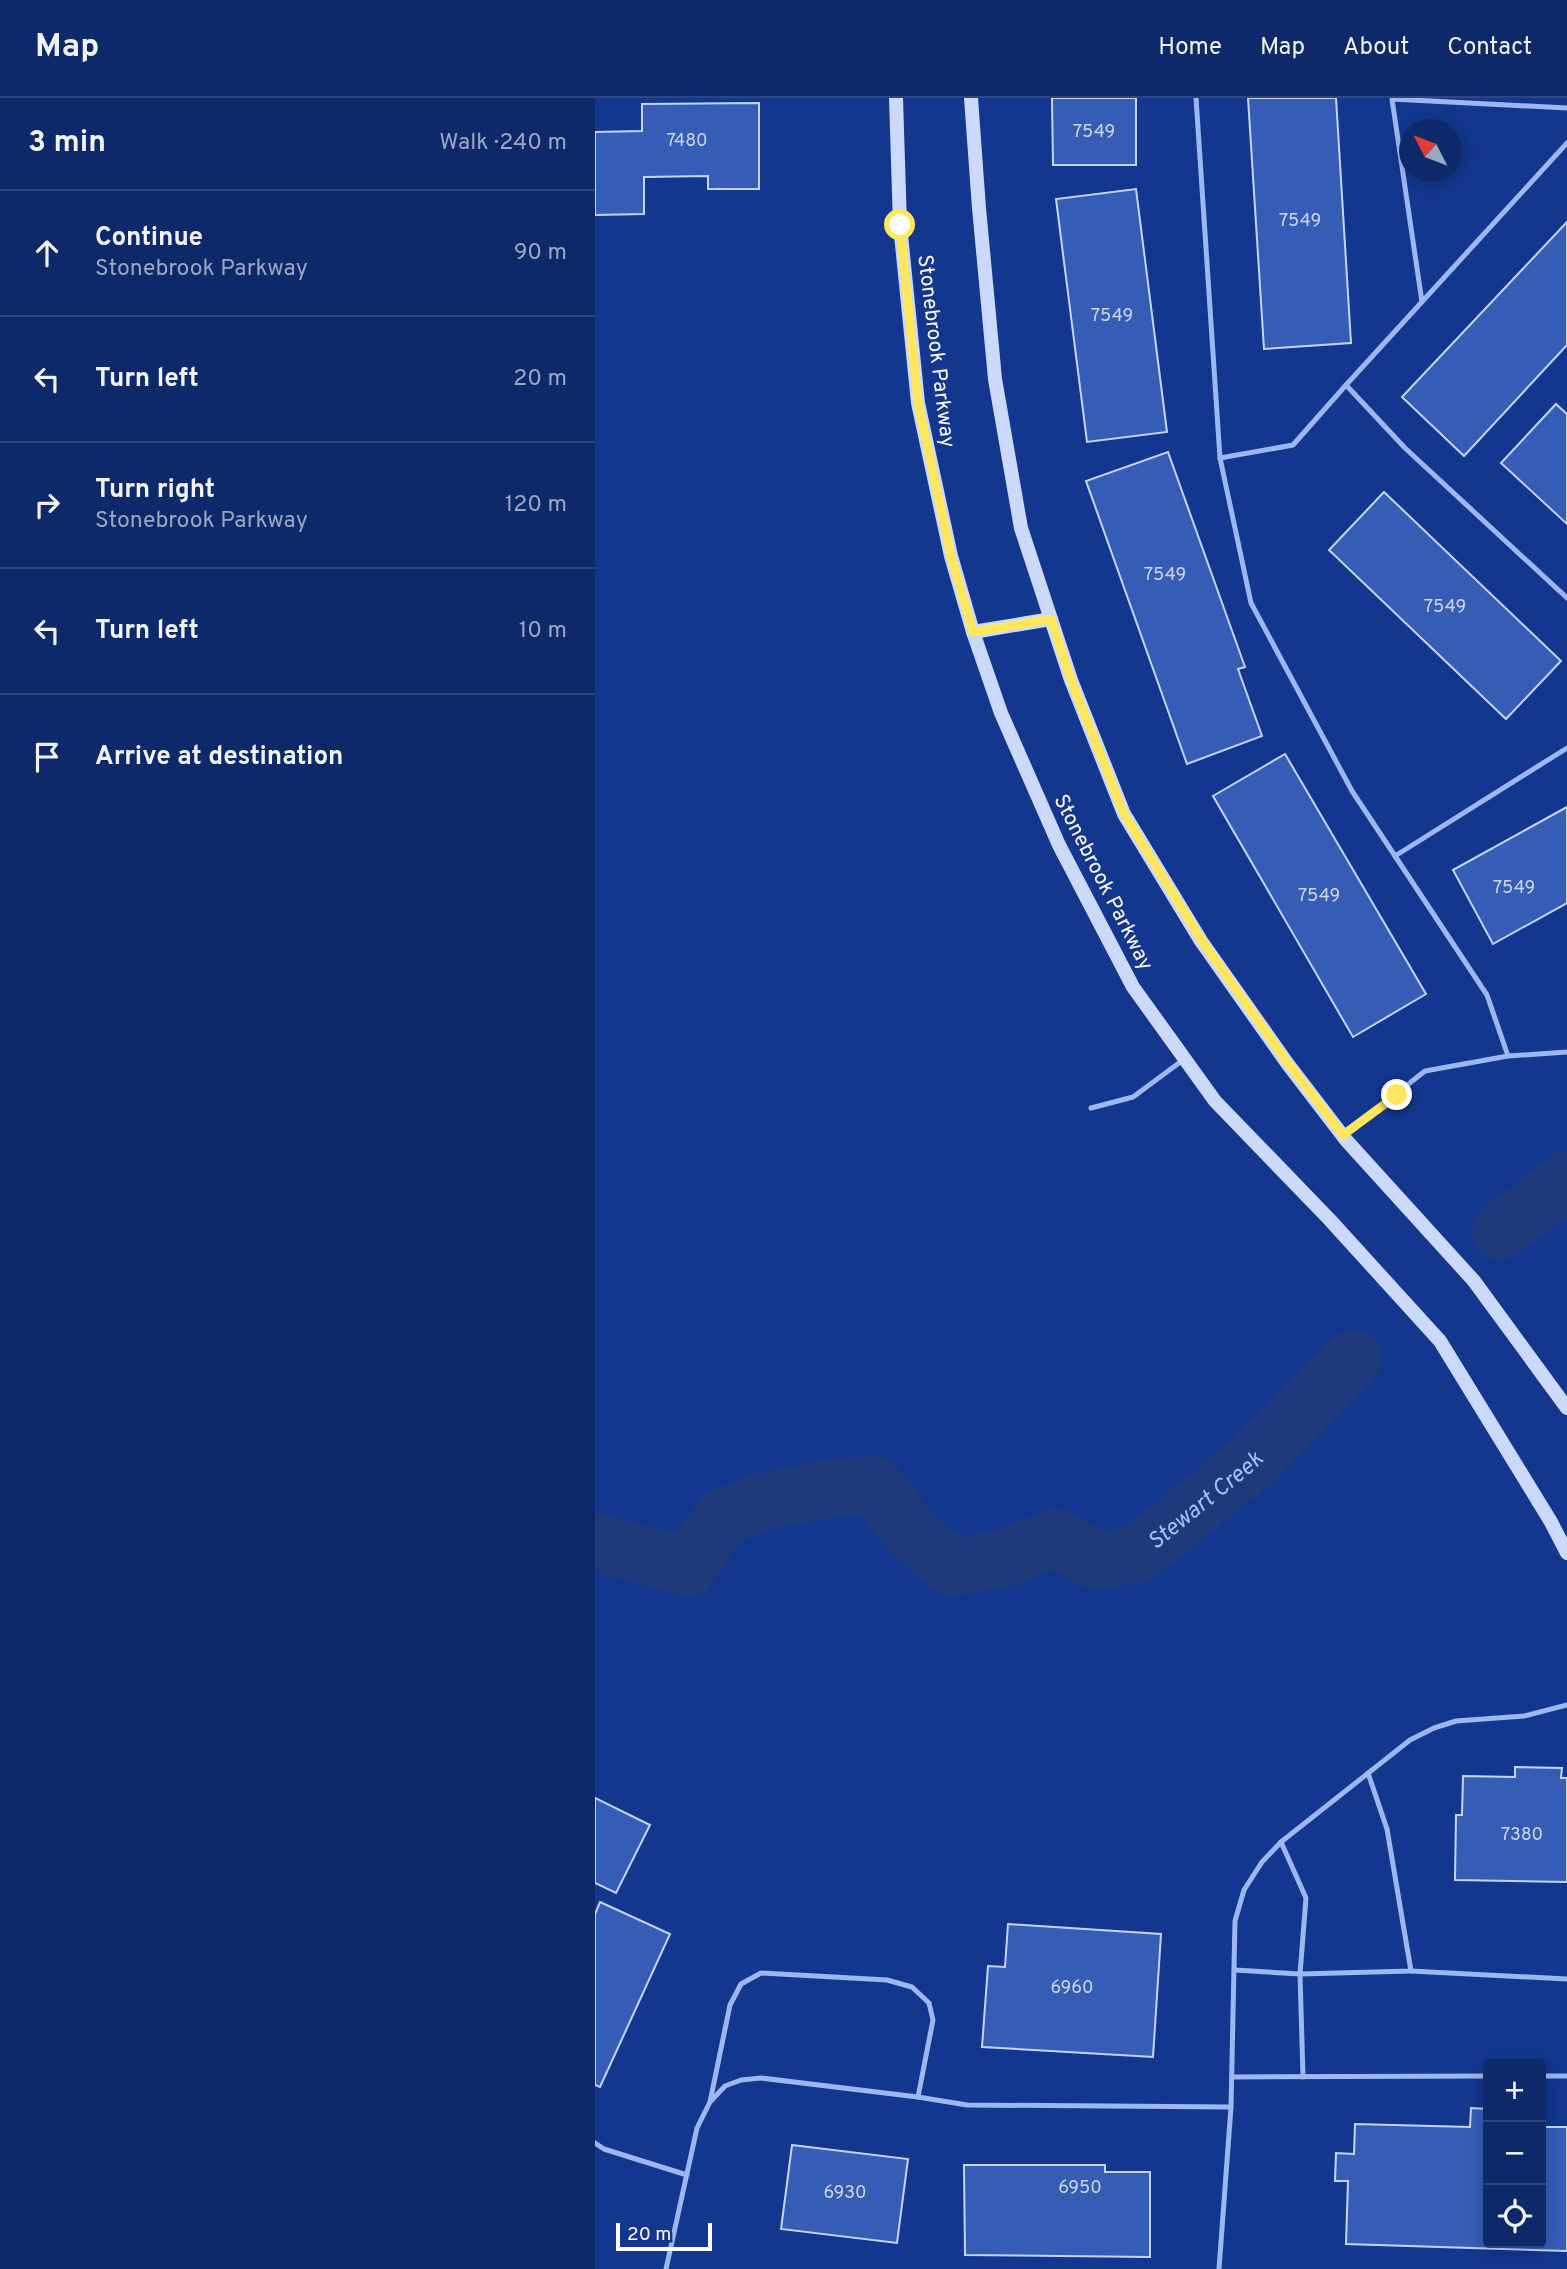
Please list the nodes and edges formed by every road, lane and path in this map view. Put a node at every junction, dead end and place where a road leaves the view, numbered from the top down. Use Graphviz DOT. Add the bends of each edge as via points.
graph roads {
  1 [pos="896,98"];
  2 [pos="971,98"];
  3 [pos="1196,98"];
  4 [pos="1567,108"];
  5 [pos="1567,143"];
  6 [pos="1422,302"];
  7 [pos="1346,385"];
  8 [pos="1220,458"];
  9 [pos="1567,598"];
  10 [pos="1051,619"];
  11 [pos="973,632"];
  12 [pos="1567,748"];
  13 [pos="1395,856"];
  14 [pos="1567,1052"];
  15 [pos="1508,1056"];
  16 [pos="1185,1058"];
  17 [pos="1091,1108"];
  18 [pos="1343,1135"];
  19 [pos="1567,1408"];
  20 [pos="1567,1553"];
  21 [pos="1567,1705"];
  22 [pos="1369,1773"];
  23 [pos="1281,1842"];
  24 [pos="1234,1970"];
  25 [pos="1411,1971"];
  26 [pos="1300,1974"];
  27 [pos="1567,1979"];
  28 [pos="1483,2076"];
  29 [pos="1546,2076"];
  30 [pos="1567,2076"];
  31 [pos="1232,2077"];
  32 [pos="1303,2077"];
  33 [pos="918,2097"];
  34 [pos="710,2102"];
  35 [pos="1231,2107"];
  36 [pos="595,2143"];
  37 [pos="687,2175"];
  38 [pos="666,2269"];
  39 [pos="1219,2269"];
  1 -- 11 [label="main road, Stonebrook Parkway" via="900,225 918,403 951,556"];
  2 -- 10 [label="main road" via="995,379 1021,528"];
  3 -- 8 [label="lane"];
  4 -- 6 [label="lane" via="1392,99"];
  5 -- 6 [label="lane"];
  6 -- 7 [label="lane"];
  7 -- 8 [label="lane" via="1293,445"];
  7 -- 9 [label="lane" via="1405,448"];
  8 -- 13 [label="lane" via="1251,604 1352,791"];
  10 -- 11 [label="main road"];
  10 -- 18 [label="main road" via="1124,814 1202,941"];
  11 -- 16 [label="main road, Stonebrook Parkway" via="1001,713 1059,845 1133,987"];
  12 -- 13 [label="lane"];
  13 -- 15 [label="lane" via="1487,995"];
  14 -- 15 [label="lane"];
  15 -- 18 [label="lane" via="1425,1071"];
  16 -- 17 [label="lane" via="1133,1097"];
  16 -- 20 [label="main road, Stonebrook Parkway" via="1215,1101 1440,1341"];
  18 -- 19 [label="main road" via="1473,1281"];
  21 -- 22 [label="lane" via="1538,1714 1456,1721 1434,1728"];
  22 -- 23 [label="lane"];
  22 -- 25 [label="lane" via="1387,1829"];
  23 -- 24 [label="lane" via="1244,1890 1235,1921"];
  23 -- 26 [label="lane" via="1306,1898"];
  24 -- 26 [label="lane"];
  24 -- 31 [label="lane"];
  25 -- 26 [label="lane"];
  25 -- 27 [label="lane"];
  26 -- 32 [label="lane"];
  28 -- 32 [label="lane"];
  29 -- 30 [label="lane"];
  31 -- 32 [label="lane"];
  31 -- 35 [label="lane"];
  33 -- 34 [label="lane" via="761,2078 725,2087"];
  33 -- 34 [label="lane" via="933,2020 929,2003 912,1987 887,1980 761,1973 741,1984 730,2006"];
  33 -- 35 [label="lane" via="967,2105"];
  34 -- 37 [label="lane" via="697,2128"];
  35 -- 39 [label="lane"];
  36 -- 37 [label="lane"];
  37 -- 38 [label="lane"];
}
